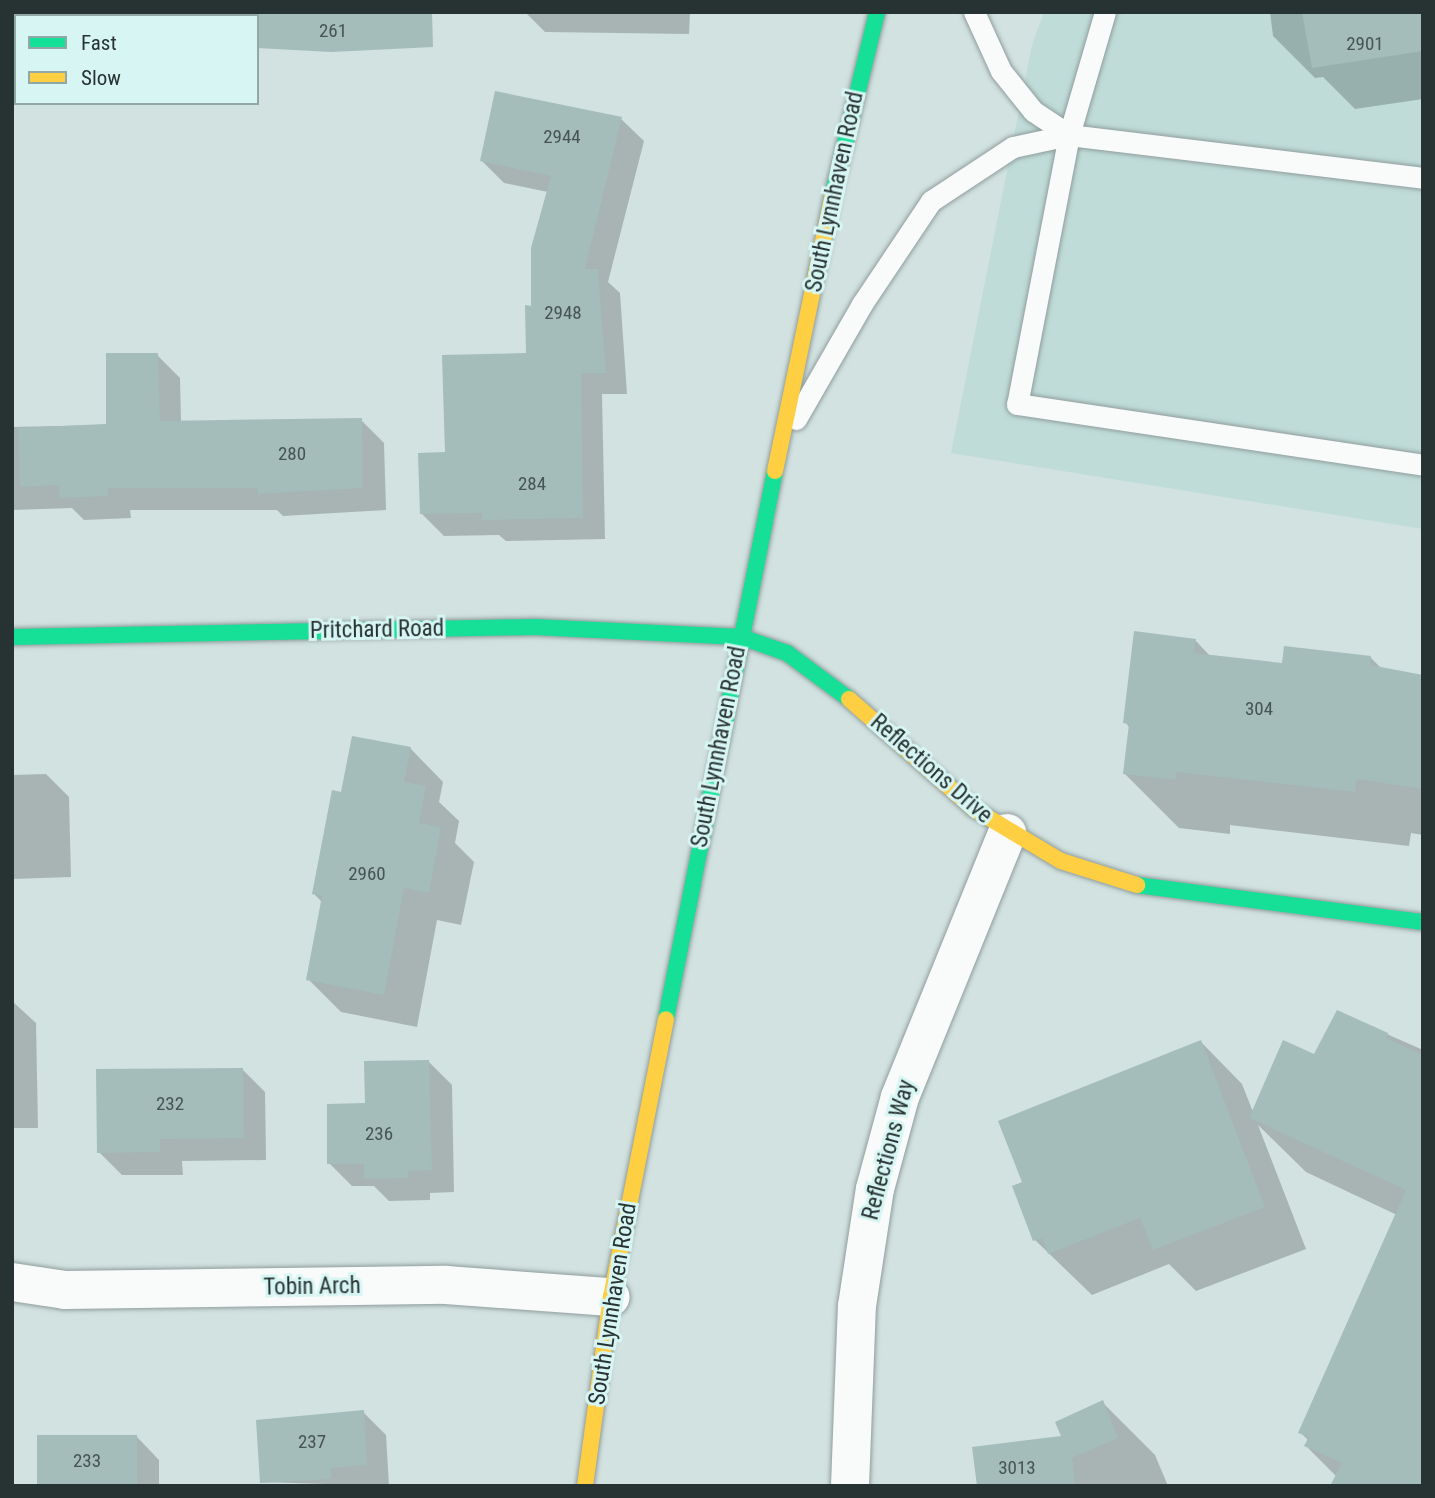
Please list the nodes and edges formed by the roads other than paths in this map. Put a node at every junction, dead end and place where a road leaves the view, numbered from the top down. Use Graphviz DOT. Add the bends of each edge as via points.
graph roads {
  1 [pos="877,12"];
  2 [pos="974,12"];
  3 [pos="1105,12"];
  4 [pos="1069,135"];
  5 [pos="1423,178"];
  6 [pos="783,442"];
  7 [pos="1423,465"];
  8 [pos="741,637"];
  9 [pos="12,638"];
  10 [pos="1007,833"];
  11 [pos="1423,922"];
  12 [pos="12,1282"];
  13 [pos="611,1297"];
  14 [pos="585,1486"];
  15 [pos="850,1486"];
  1 -- 6 [label="street, South Lynnhaven Road" via="825,228"];
  2 -- 4 [label="lane" via="1001,71 1033,111"];
  3 -- 4 [label="lane"];
  4 -- 5 [label="lane"];
  4 -- 6 [label="lane" via="1013,147 931,201 862,304"];
  4 -- 7 [label="lane" via="1017,404"];
  6 -- 8 [label="street, South Lynnhaven Road"];
  8 -- 9 [label="street, Pritchard Road" via="534,627"];
  8 -- 10 [label="street, Reflections Drive" via="787,653 823,675"];
  8 -- 13 [label="street, South Lynnhaven Road"];
  10 -- 11 [label="street, Reflections Drive" via="1061,861 1150,889"];
  10 -- 15 [label="street, Reflections Way" via="900,1097 875,1189 857,1306"];
  12 -- 13 [label="street, Tobin Arch" via="65,1290 446,1285"];
  13 -- 14 [label="street, South Lynnhaven Road"];
}
